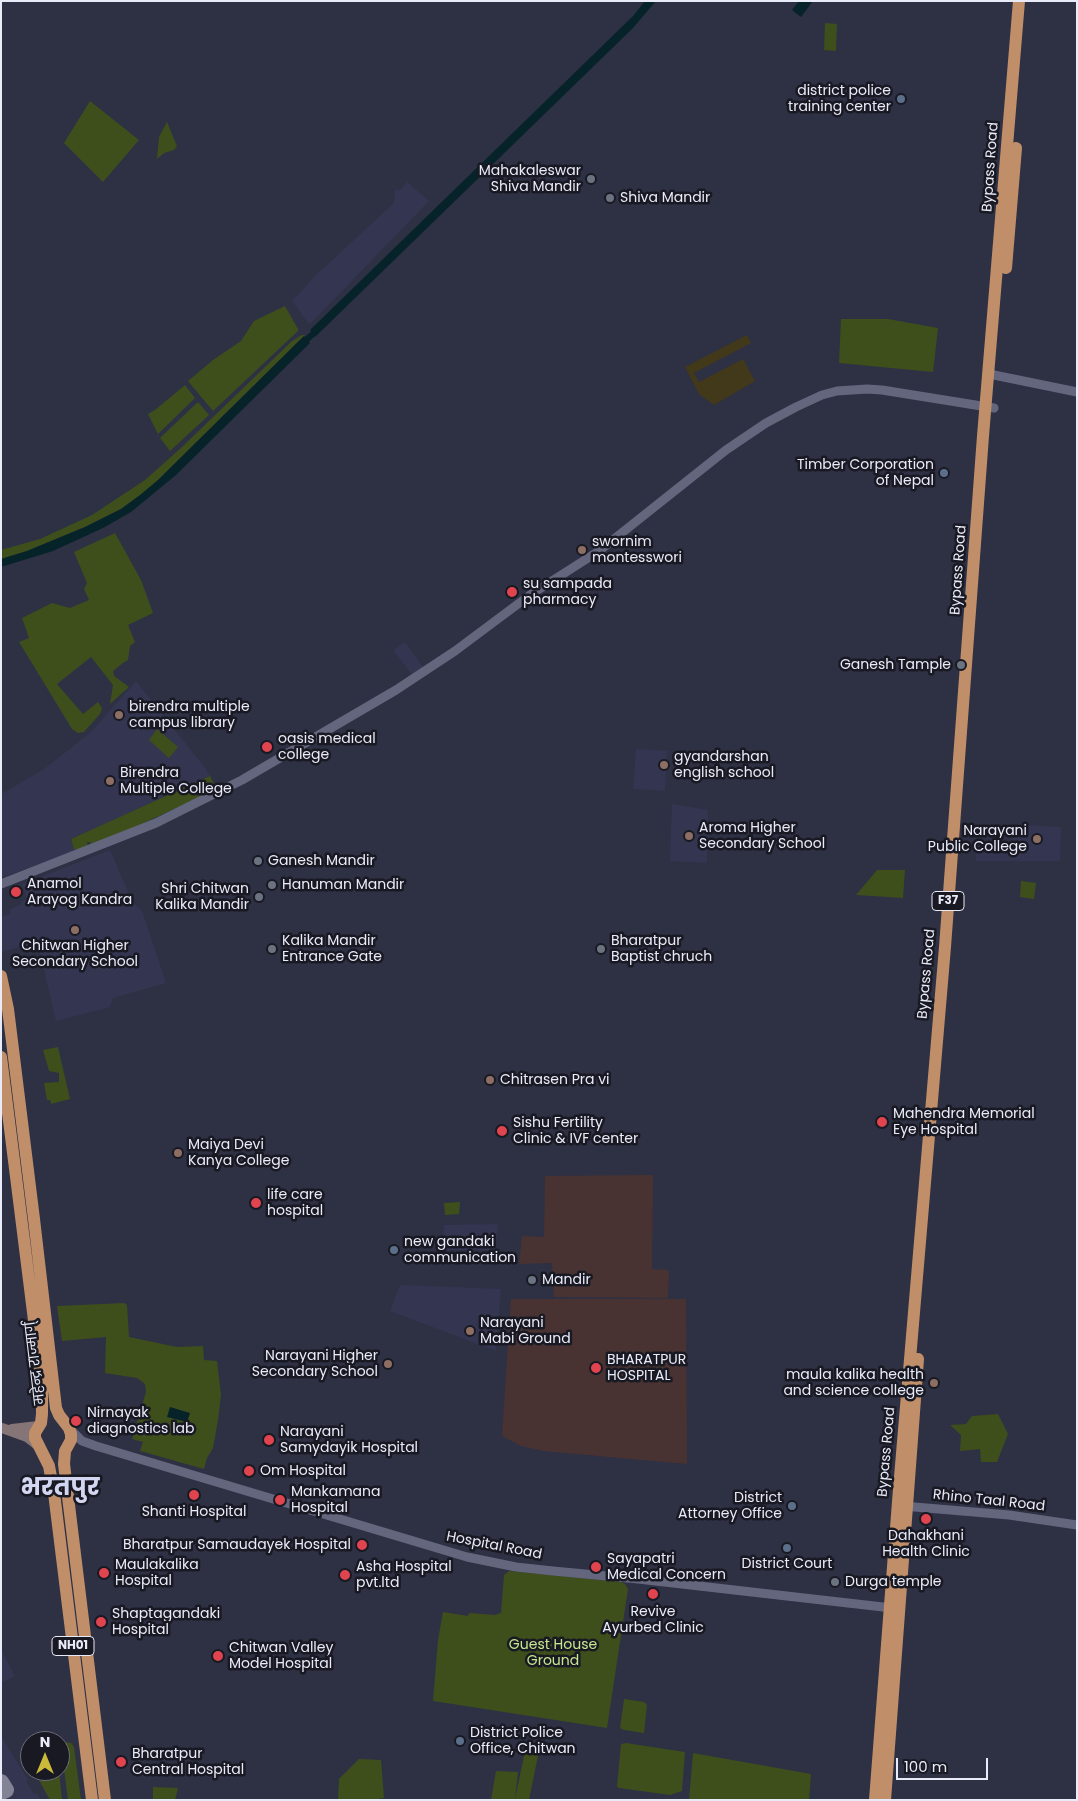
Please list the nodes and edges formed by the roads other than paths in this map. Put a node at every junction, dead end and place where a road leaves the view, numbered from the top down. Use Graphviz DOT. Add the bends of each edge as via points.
graph roads {
  1 [pos="1018,1"];
  2 [pos="1026,1"];
  3 [pos="993,374"];
  4 [pos="1077,392"];
  5 [pos="990,407"];
  6 [pos="1,884"];
  7 [pos="1,976"];
  8 [pos="1,1058"];
  9 [pos="39,1424"];
  10 [pos="68,1426"];
  11 [pos="2,1428"];
  12 [pos="38,1446"];
  13 [pos="96,1446"];
  14 [pos="66,1449"];
  15 [pos="903,1506"];
  16 [pos="1077,1525"];
  17 [pos="895,1606"];
  18 [pos="92,1800"];
  19 [pos="105,1800"];
  20 [pos="875,1800"];
  21 [pos="885,1800"];
  1 -- 3 [label="highway, Bypass Road / F37"];
  2 -- 3 [label="highway, Bypass Road / F37" via="1014,168"];
  3 -- 4 [label="street"];
  3 -- 5 [label="highway, Bypass Road / F37"];
  5 -- 6 [label="street" via="867,389 837,391 796,406 726,450 599,551 530,595 396,690 242,780 156,824"];
  5 -- 15 [label="highway, Bypass Road / F37" via="921,1312"];
  7 -- 10 [label="highway, महेन्द्र राज्मार्ग्" via="8,1009 56,1408"];
  8 -- 9 [label="highway, महेन्द्र राज्मार्ग्" via="42,1384"];
  9 -- 10 [label="highway" via="51,1418"];
  9 -- 11 [label="main road" via="17,1429"];
  9 -- 12 [label="highway, महेन्द्र राज्मार्ग्" via="35,1433"];
  10 -- 13 [label="street, Hospital Road" via="82,1441"];
  10 -- 14 [label="highway, NH01" via="71,1440"];
  11 -- 12 [label="main road" via="26,1437"];
  12 -- 14 [label="highway" via="49,1454 60,1454"];
  12 -- 18 [label="highway, NH01" via="49,1466 54,1492"];
  13 -- 14 [label="street, Hospital Road"];
  13 -- 17 [label="street, Hospital Road" via="477,1559 553,1571"];
  14 -- 19 [label="highway, NH01" via="64,1464"];
  15 -- 16 [label="street, Rhino Taal Road" via="1009,1515"];
  15 -- 17 [label="highway, Bypass Road / F37"];
  17 -- 20 [label="highway, Bypass Road / F37"];
  17 -- 21 [label="highway, Bypass Road / F37"];
}
